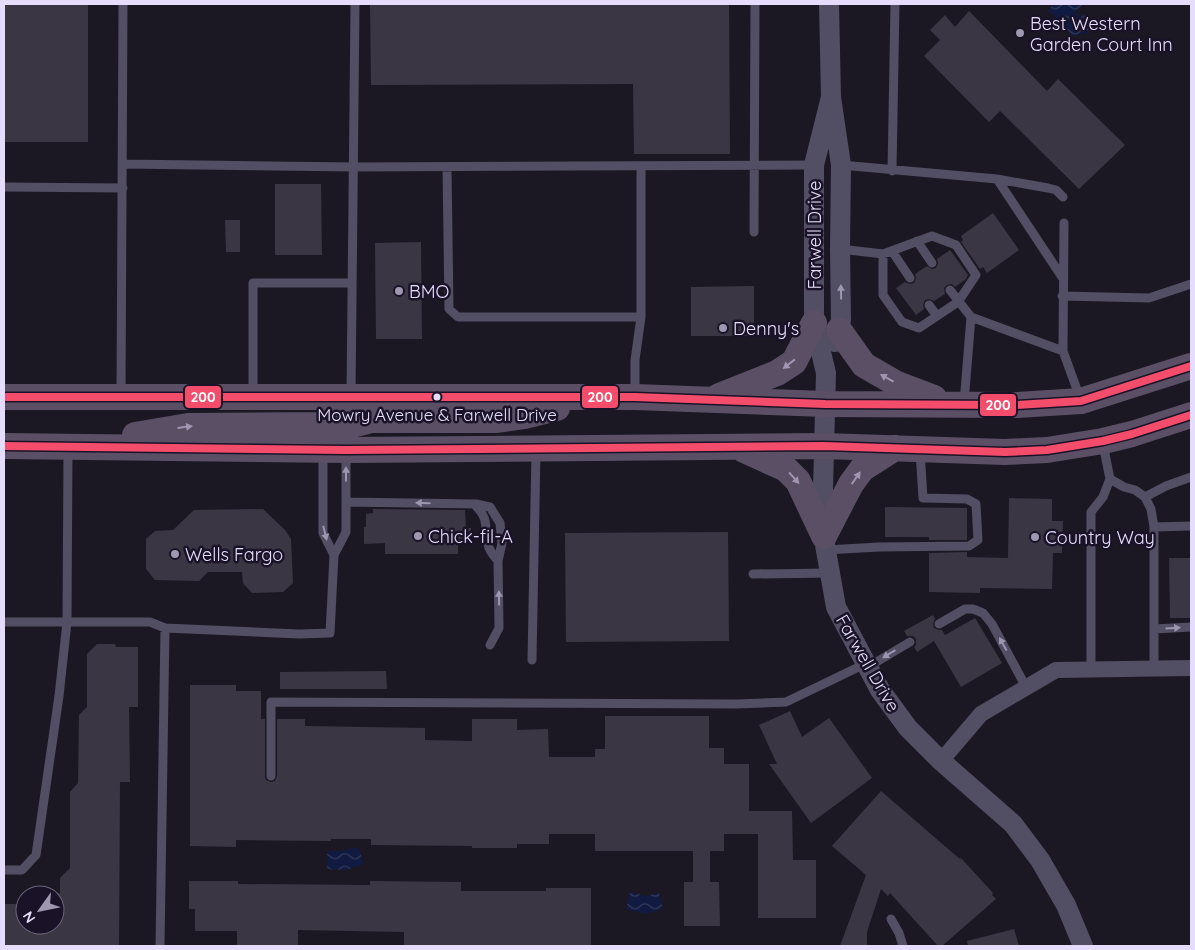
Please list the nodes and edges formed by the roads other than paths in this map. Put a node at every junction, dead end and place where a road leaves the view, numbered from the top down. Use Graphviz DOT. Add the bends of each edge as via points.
graph roads {
  1 [pos="123,4"];
  2 [pos="355,4"];
  3 [pos="755,4"];
  4 [pos="829,4"];
  5 [pos="895,4"];
  6 [pos="830,97"];
  7 [pos="123,164"];
  8 [pos="814,165"];
  9 [pos="841,165"];
  10 [pos="642,166"];
  11 [pos="753,166"];
  12 [pos="354,167"];
  13 [pos="448,167"];
  14 [pos="892,170"];
  15 [pos="997,179"];
  16 [pos="4,187"];
  17 [pos="123,188"];
  18 [pos="1063,197"];
  19 [pos="1064,223"];
  20 [pos="754,232"];
  21 [pos="917,241"];
  22 [pos="840,249"];
  23 [pos="888,252"];
  24 [pos="932,263"];
  25 [pos="1062,277"];
  26 [pos="910,278"];
  27 [pos="352,283"];
  28 [pos="1191,284"];
  29 [pos="950,290"];
  30 [pos="1062,296"];
  31 [pos="958,302"];
  32 [pos="929,305"];
  33 [pos="937,316"];
  34 [pos="641,317"];
  35 [pos="971,317"];
  36 [pos="826,326"];
  37 [pos="1063,351"];
  38 [pos="1191,366"];
  39 [pos="4,397"];
  40 [pos="122,398"];
  41 [pos="253,398"];
  42 [pos="351,398"];
  43 [pos="599,398"];
  44 [pos="635,398"];
  45 [pos="708,400"];
  46 [pos="1081,401"];
  47 [pos="825,404"];
  48 [pos="956,404"];
  49 [pos="1191,416"];
  50 [pos="1103,441"];
  51 [pos="4,446"];
  52 [pos="824,446"];
  53 [pos="68,447"];
  54 [pos="736,447"];
  55 [pos="536,448"];
  56 [pos="908,449"];
  57 [pos="334,450"];
  58 [pos="1191,478"];
  59 [pos="1110,479"];
  60 [pos="1145,498"];
  61 [pos="346,502"];
  62 [pos="474,504"];
  63 [pos="1191,526"];
  64 [pos="1154,528"];
  65 [pos="825,543"];
  66 [pos="334,555"];
  67 [pos="498,561"];
  68 [pos="830,573"];
  69 [pos="753,574"];
  70 [pos="4,622"];
  71 [pos="67,622"];
  72 [pos="939,624"];
  73 [pos="1191,627"];
  74 [pos="164,628"];
  75 [pos="1154,629"];
  76 [pos="910,642"];
  77 [pos="490,645"];
  78 [pos="532,660"];
  79 [pos="866,666"];
  80 [pos="1191,668"];
  81 [pos="1092,669"];
  82 [pos="1154,669"];
  83 [pos="1026,687"];
  84 [pos="940,761"];
  85 [pos="271,776"];
  86 [pos="4,870"];
  87 [pos="891,919"];
  88 [pos="160,946"];
  89 [pos="903,946"];
  90 [pos="1083,946"];
  1 -- 7 [label="lane"];
  2 -- 12 [label="lane"];
  3 -- 11 [label="lane"];
  4 -- 6 [label="street, Farwell Drive"];
  5 -- 14 [label="lane"];
  6 -- 8 [label="street, Farwell Drive"];
  6 -- 9 [label="street, Farwell Drive"];
  7 -- 12 [label="lane"];
  7 -- 17 [label="lane"];
  8 -- 11 [label="lane"];
  8 -- 36 [label="street, Farwell Drive"];
  9 -- 14 [label="lane"];
  9 -- 22 [label="street, Farwell Drive"];
  10 -- 11 [label="lane"];
  10 -- 13 [label="lane"];
  10 -- 34 [label="lane"];
  11 -- 20 [label="lane"];
  12 -- 13 [label="lane"];
  12 -- 27 [label="lane"];
  13 -- 34 [label="lane" via="449,309 458,317"];
  14 -- 15 [label="lane"];
  15 -- 18 [label="lane" via="1056,190"];
  15 -- 25 [label="lane"];
  16 -- 17 [label="lane"];
  17 -- 40 [label="lane"];
  19 -- 25 [label="lane"];
  21 -- 23 [label="lane"];
  21 -- 24 [label="lane"];
  21 -- 31 [label="lane" via="932,236 956,245 976,275"];
  22 -- 23 [label="lane"];
  36 -- 22 [label="street, Farwell Drive, one-way" via="842,320"];
  23 -- 26 [label="lane"];
  23 -- 33 [label="lane" via="883,295 902,322 919,328"];
  25 -- 30 [label="lane"];
  27 -- 41 [label="lane" via="253,283"];
  27 -- 42 [label="lane"];
  28 -- 30 [label="lane" via="1149,298"];
  29 -- 31 [label="lane"];
  30 -- 37 [label="lane"];
  31 -- 33 [label="lane"];
  31 -- 35 [label="lane"];
  32 -- 33 [label="lane"];
  34 -- 44 [label="lane" via="635,360"];
  35 -- 37 [label="lane"];
  35 -- 48 [label="lane"];
  36 -- 45 [label="main road, one-way" via="794,362 777,373"];
  36 -- 47 [label="street, Farwell Drive"];
  48 -- 36 [label="main road, one-way" via="897,384 864,365"];
  37 -- 46 [label="lane"];
  38 -- 46 [label="main road"];
  39 -- 40 [label="main road"];
  40 -- 41 [label="main road"];
  41 -- 42 [label="main road"];
  42 -- 43 [label="main road"];
  53 -- 42 [label="main road, one-way" via="188,426 321,425 342,414"];
  43 -- 44 [label="main road"];
  43 -- 57 [label="main road" via="497,420 372,420 352,425 325,439"];
  44 -- 45 [label="main road"];
  45 -- 47 [label="main road"];
  46 -- 48 [label="main road"];
  47 -- 48 [label="main road"];
  47 -- 52 [label="street, Farwell Drive"];
  49 -- 50 [label="main road"];
  50 -- 56 [label="main road" via="1047,450 1005,452"];
  50 -- 59 [label="lane"];
  51 -- 53 [label="main road"];
  52 -- 54 [label="main road"];
  52 -- 56 [label="main road"];
  52 -- 65 [label="street, Farwell Drive" via="822,528"];
  53 -- 57 [label="main road"];
  53 -- 71 [label="lane"];
  54 -- 55 [label="main road"];
  54 -- 65 [label="main road, one-way" via="786,469 798,482"];
  55 -- 57 [label="main road"];
  55 -- 78 [label="lane"];
  65 -- 56 [label="main road, one-way" via="851,484 862,469"];
  56 -- 65 [label="lane" via="923,502 973,501 978,506 978,540 969,546 924,542"];
  61 -- 57 [label="lane, one-way"];
  57 -- 66 [label="lane, one-way" via="323,533"];
  58 -- 60 [label="lane" via="1166,486"];
  59 -- 60 [label="lane"];
  59 -- 81 [label="lane" via="1103,497 1091,512"];
  60 -- 64 [label="lane" via="1151,509"];
  62 -- 61 [label="lane, one-way"];
  61 -- 66 [label="lane" via="346,532"];
  62 -- 67 [label="lane" via="484,517 488,546"];
  62 -- 67 [label="lane" via="490,507 500,523 502,544"];
  63 -- 64 [label="lane"];
  64 -- 75 [label="lane"];
  65 -- 68 [label="street, Farwell Drive"];
  66 -- 74 [label="lane" via="330,634"];
  77 -- 67 [label="lane, one-way" via="499,628"];
  68 -- 69 [label="lane"];
  68 -- 79 [label="street, Farwell Drive" via="836,607"];
  70 -- 71 [label="lane"];
  71 -- 74 [label="lane" via="150,622"];
  71 -- 86 [label="lane" via="36,855 22,870"];
  83 -- 72 [label="lane, one-way" via="983,613 965,609"];
  75 -- 73 [label="lane, one-way"];
  74 -- 88 [label="lane"];
  75 -- 82 [label="lane"];
  76 -- 79 [label="lane, one-way"];
  79 -- 84 [label="street, Farwell Drive" via="908,728"];
  79 -- 85 [label="lane" via="786,702 271,702"];
  80 -- 82 [label="street"];
  81 -- 82 [label="street"];
  81 -- 83 [label="street" via="1056,670"];
  83 -- 84 [label="street" via="981,714"];
  84 -- 90 [label="street, Farwell Drive" via="1013,824 1040,860 1066,905"];
  87 -- 89 [label="lane" via="900,933"];
}
